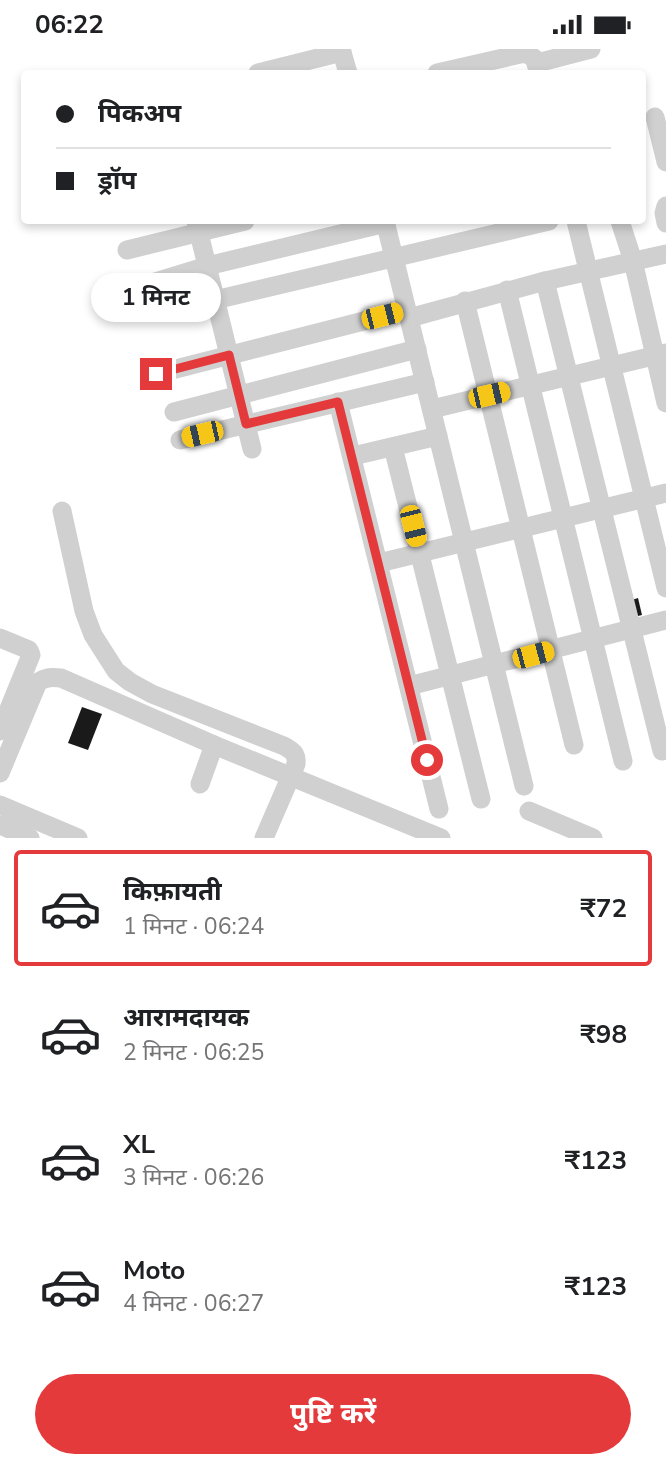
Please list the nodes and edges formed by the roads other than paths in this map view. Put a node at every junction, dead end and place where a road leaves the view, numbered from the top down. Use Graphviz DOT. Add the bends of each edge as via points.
graph roads {
  1 [pos="591,49"];
  2 [pos="341,51"];
  3 [pos="474,62"];
  4 [pos="538,68"];
  5 [pos="269,70"];
  6 [pos="347,70"];
  7 [pos="447,70"];
  8 [pos="654,117"];
  9 [pos="666,162"];
  10 [pos="666,206"];
  11 [pos="666,223"];
  12 [pos="216,224"];
  13 [pos="377,224"];
  14 [pos="386,224"];
  15 [pos="537,224"];
  16 [pos="577,224"];
  17 [pos="621,224"];
  18 [pos="197,226"];
  19 [pos="127,250"];
  20 [pos="666,254"];
  21 [pos="394,257"];
  22 [pos="633,261"];
  23 [pos="207,267"];
  24 [pos="588,272"];
  25 [pos="545,281"];
  26 [pos="145,285"];
  27 [pos="507,290"];
  28 [pos="215,300"];
  29 [pos="465,301"];
  30 [pos="408,314"];
  31 [pos="417,349"];
  32 [pos="229,355"];
  33 [pos="661,355"];
  34 [pos="612,366"];
  35 [pos="156,374"];
  36 [pos="568,376"];
  37 [pos="425,382"];
  38 [pos="530,386"];
  39 [pos="239,395"];
  40 [pos="489,395"];
  41 [pos="338,402"];
  42 [pos="666,403"];
  43 [pos="432,409"];
  44 [pos="174,412"];
  45 [pos="246,424"];
  46 [pos="438,436"];
  47 [pos="180,440"];
  48 [pos="393,447"];
  49 [pos="252,449"];
  50 [pos="353,456"];
  51 [pos="666,493"];
  52 [pos="644,499"];
  53 [pos="601,508"];
  54 [pos="62,511"];
  55 [pos="562,518"];
  56 [pos="522,528"];
  57 [pos="464,542"];
  58 [pos="420,552"];
  59 [pos="379,563"];
  60 [pos="666,588"];
  61 [pos="666,620"];
  62 [pos="631,629"];
  63 [pos="0,638"];
  64 [pos="592,639"];
  65 [pos="552,649"];
  66 [pos="494,664"];
  67 [pos="451,676"];
  68 [pos="409,686"];
  69 [pos="0,731"];
  70 [pos="214,745"];
  71 [pos="574,745"];
  72 [pos="662,751"];
  73 [pos="623,761"];
  74 [pos="0,773"];
  75 [pos="290,777"];
  76 [pos="200,784"];
  77 [pos="524,786"];
  78 [pos="481,799"];
  79 [pos="0,805"];
  80 [pos="439,809"];
  81 [pos="529,811"];
  82 [pos="0,825"];
  83 [pos="30,838"];
  84 [pos="78,838"];
  85 [pos="264,838"];
  86 [pos="441,838"];
  87 [pos="593,838"];
  1 -- 4 [label="street"];
  2 -- 5 [label="street"];
  2 -- 6 [label="street"];
  3 -- 4 [label="street" via="525,53"];
  3 -- 7 [label="street"];
  8 -- 9 [label="street"];
  10 -- 11 [label="street"];
  12 -- 18 [label="street"];
  13 -- 23 [label="street"];
  14 -- 21 [label="street"];
  15 -- 21 [label="street"];
  16 -- 24 [label="street"];
  17 -- 22 [label="street"];
  18 -- 19 [label="street"];
  18 -- 23 [label="street"];
  20 -- 22 [label="street"];
  21 -- 28 [label="street"];
  21 -- 30 [label="street"];
  22 -- 24 [label="street"];
  22 -- 33 [label="street"];
  23 -- 26 [label="street"];
  23 -- 28 [label="street"];
  24 -- 25 [label="street"];
  24 -- 34 [label="street"];
  25 -- 27 [label="street"];
  25 -- 36 [label="street"];
  27 -- 29 [label="street"];
  27 -- 38 [label="street"];
  28 -- 32 [label="street"];
  29 -- 30 [label="street"];
  29 -- 40 [label="street"];
  30 -- 31 [label="street"];
  30 -- 32 [label="street"];
  31 -- 37 [label="street"];
  31 -- 39 [label="street"];
  32 -- 35 [label="street"];
  32 -- 39 [label="street"];
  33 -- 34 [label="street"];
  33 -- 42 [label="street"];
  34 -- 36 [label="street"];
  34 -- 52 [label="street"];
  36 -- 38 [label="street"];
  36 -- 53 [label="street"];
  37 -- 41 [label="street"];
  37 -- 43 [label="street"];
  38 -- 40 [label="street"];
  38 -- 55 [label="street"];
  39 -- 44 [label="street"];
  39 -- 45 [label="street"];
  40 -- 43 [label="street"];
  40 -- 56 [label="street"];
  41 -- 45 [label="street"];
  41 -- 50 [label="street"];
  43 -- 46 [label="street"];
  45 -- 47 [label="street"];
  45 -- 49 [label="street"];
  46 -- 48 [label="street"];
  46 -- 57 [label="street"];
  48 -- 50 [label="street"];
  48 -- 58 [label="street"];
  50 -- 59 [label="street"];
  51 -- 52 [label="street"];
  52 -- 53 [label="street"];
  52 -- 60 [label="street"];
  53 -- 55 [label="street"];
  53 -- 62 [label="street"];
  54 -- 75 [label="street" via="88,623 116,671 152,694 292,750 296,764"];
  55 -- 56 [label="street"];
  55 -- 64 [label="street"];
  56 -- 57 [label="street"];
  56 -- 65 [label="street"];
  57 -- 58 [label="street"];
  57 -- 66 [label="street"];
  58 -- 59 [label="street"];
  58 -- 67 [label="street"];
  59 -- 68 [label="street"];
  61 -- 62 [label="street"];
  62 -- 64 [label="street"];
  62 -- 72 [label="street"];
  63 -- 69 [label="street" via="31,655"];
  64 -- 65 [label="street"];
  64 -- 73 [label="street"];
  65 -- 66 [label="street"];
  65 -- 71 [label="street"];
  66 -- 67 [label="street"];
  66 -- 77 [label="street"];
  67 -- 68 [label="street"];
  67 -- 78 [label="street"];
  68 -- 80 [label="street"];
  70 -- 74 [label="street" via="61,678 44,678"];
  70 -- 75 [label="street"];
  70 -- 76 [label="street"];
  75 -- 85 [label="street"];
  75 -- 86 [label="street"];
  79 -- 84 [label="street"];
  81 -- 87 [label="street"];
  82 -- 83 [label="street"];
}
